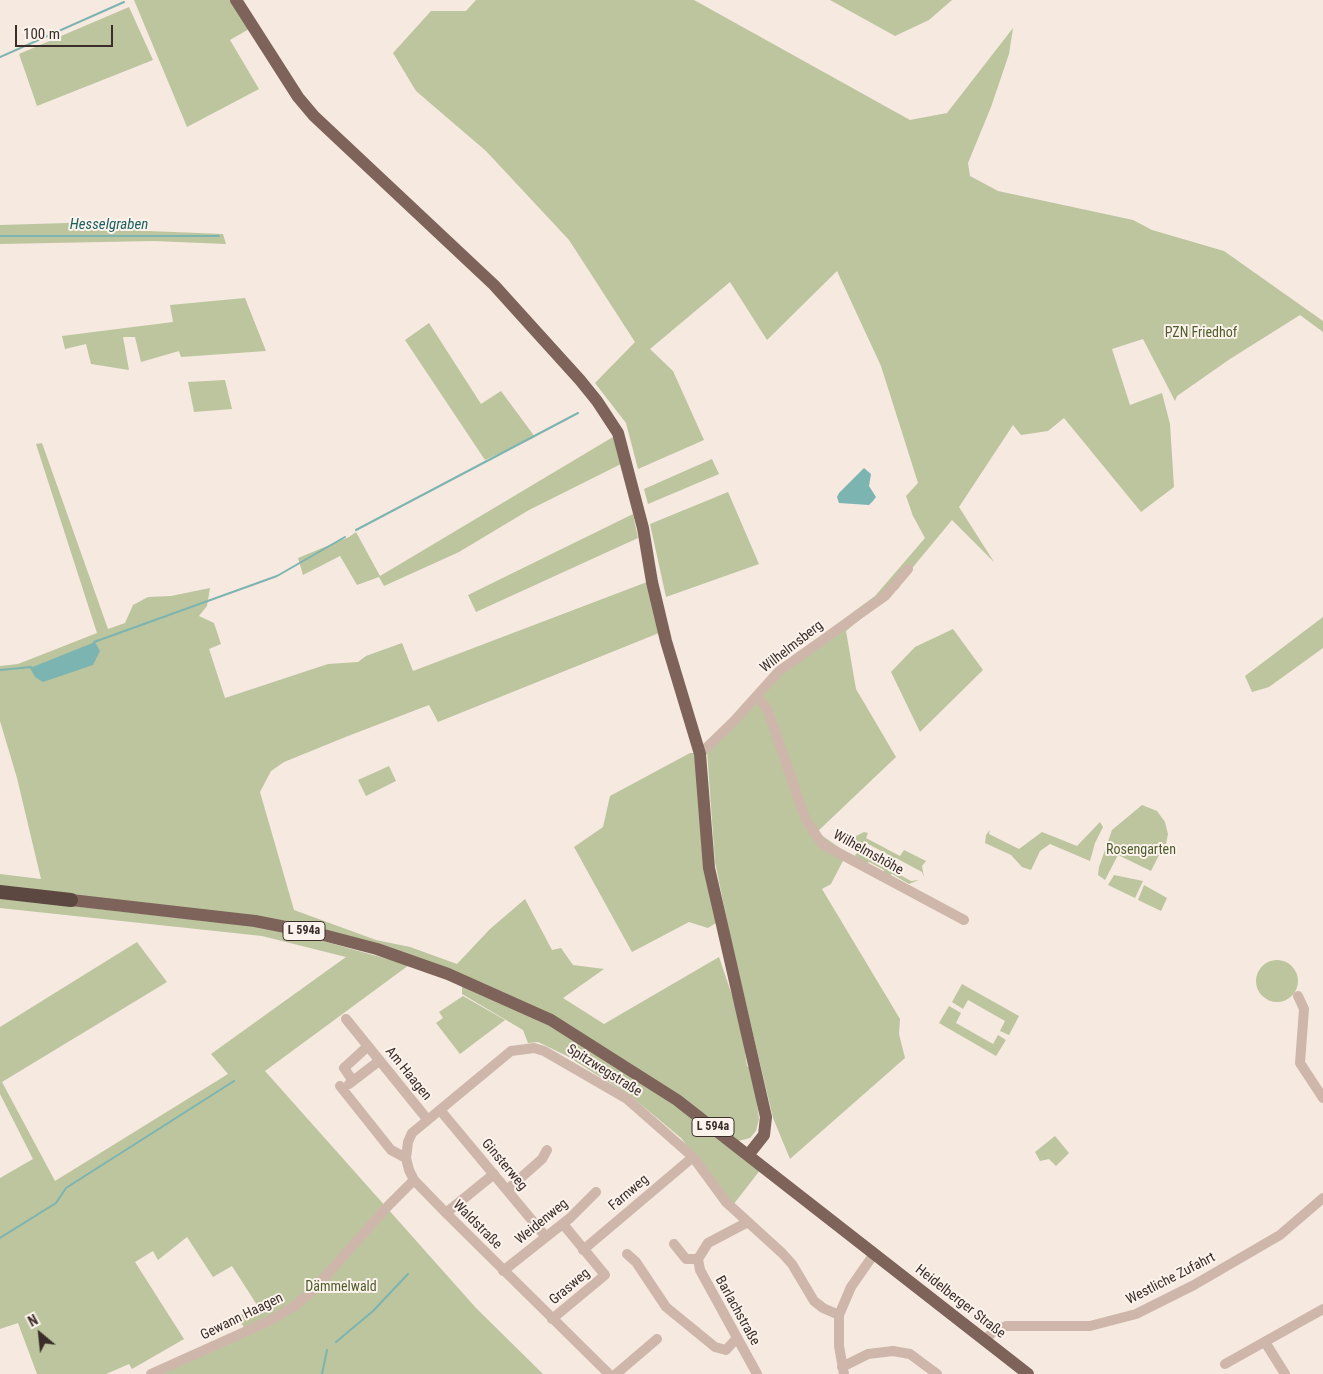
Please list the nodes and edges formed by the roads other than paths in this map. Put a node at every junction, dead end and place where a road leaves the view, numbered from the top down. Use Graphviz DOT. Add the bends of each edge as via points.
graph roads {
  1 [pos="236,0"];
  2 [pos="908,570"];
  3 [pos="756,697"];
  4 [pos="700,754"];
  5 [pos="0,892"];
  6 [pos="71,900"];
  7 [pos="964,920"];
  8 [pos="1298,996"];
  9 [pos="346,1019"];
  10 [pos="368,1046"];
  11 [pos="379,1061"];
  12 [pos="353,1081"];
  13 [pos="1323,1098"];
  14 [pos="440,1110"];
  15 [pos="427,1119"];
  16 [pos="547,1150"];
  17 [pos="749,1154"];
  18 [pos="693,1157"];
  19 [pos="406,1158"];
  20 [pos="494,1174"];
  21 [pos="414,1180"];
  22 [pos="506,1190"];
  23 [pos="596,1192"];
  24 [pos="1323,1198"];
  25 [pos="446,1213"];
  26 [pos="746,1222"];
  27 [pos="562,1224"];
  28 [pos="546,1237"];
  29 [pos="674,1244"];
  30 [pos="583,1250"];
  31 [pos="627,1254"];
  32 [pos="874,1254"];
  33 [pos="698,1258"];
  34 [pos="504,1270"];
  35 [pos="1323,1308"];
  36 [pos="839,1315"];
  37 [pos="552,1319"];
  38 [pos="657,1339"];
  39 [pos="736,1339"];
  40 [pos="985,1340"];
  41 [pos="1265,1342"];
  42 [pos="1225,1364"];
  43 [pos="843,1371"];
  44 [pos="151,1374"];
  45 [pos="609,1374"];
  46 [pos="616,1374"];
  47 [pos="757,1374"];
  48 [pos="937,1374"];
  49 [pos="1028,1374"];
  50 [pos="1285,1374"];
  1 -- 4 [label="main road" via="298,97 314,116 494,285 598,401 618,433 643,528 666,641"];
  2 -- 3 [label="street, Wilhelmsberg" via="885,596 779,671"];
  3 -- 4 [label="street, Wilhelmsberg"];
  3 -- 7 [label="street, Wilhelmshöhe" via="767,708 795,793 810,828 822,844"];
  4 -- 17 [label="main road" via="709,868 766,1117 764,1135"];
  5 -- 6 [label="highway, L 594a"];
  6 -- 17 [label="main road, L 594a" via="255,920 377,949 448,974 550,1020 663,1091"];
  8 -- 13 [label="street" via="1304,1009 1300,1063"];
  9 -- 10 [label="street, Am Haagen"];
  10 -- 11 [label="street, Am Haagen"];
  10 -- 12 [label="street, Am Haagen" via="344,1068"];
  11 -- 12 [label="street"];
  11 -- 15 [label="street, Am Haagen"];
  12 -- 19 [label="street" via="341,1088 391,1150"];
  14 -- 15 [label="street, Spitzwegstraße"];
  14 -- 18 [label="street, Spitzwegstraße" via="511,1051 534,1048 628,1099"];
  14 -- 20 [label="street, Ginsterweg"];
  15 -- 19 [label="street, Spitzwegstraße" via="412,1134"];
  16 -- 22 [label="street" via="542,1159"];
  17 -- 32 [label="main road, Heidelberger Straße"];
  18 -- 26 [label="street, Spitzwegstraße" via="718,1193"];
  18 -- 30 [label="street, Farnweg"];
  19 -- 21 [label="street, Waldstraße"];
  20 -- 22 [label="street, Ginsterweg"];
  20 -- 25 [label="street"];
  21 -- 25 [label="street, Waldstraße"];
  21 -- 44 [label="street, Gewann Haagen" via="296,1305 271,1320"];
  22 -- 28 [label="street, Ginsterweg"];
  23 -- 27 [label="street, Weidenweg"];
  24 -- 40 [label="street, Westliche Zufahrt" via="1280,1235 1136,1314 1090,1326 1006,1326"];
  25 -- 34 [label="street, Waldstraße"];
  26 -- 33 [label="street" via="708,1244"];
  26 -- 36 [label="street, Spitzwegstraße" via="792,1264 814,1301"];
  27 -- 28 [label="street, Weidenweg"];
  27 -- 30 [label="street"];
  28 -- 34 [label="street, Weidenweg"];
  29 -- 33 [label="street" via="686,1259"];
  30 -- 37 [label="street, Grasweg" via="605,1276"];
  31 -- 39 [label="street" via="636,1262 666,1307 715,1347 726,1350"];
  32 -- 36 [label="street" via="850,1287"];
  32 -- 40 [label="main road, Heidelberger Straße"];
  33 -- 39 [label="street, Barlachstraße" via="700,1270"];
  34 -- 37 [label="street, Waldstraße"];
  35 -- 41 [label="street"];
  36 -- 43 [label="street"];
  37 -- 45 [label="street, Waldstraße"];
  38 -- 46 [label="street"];
  39 -- 47 [label="street, Barlachstraße"];
  40 -- 49 [label="main road, Heidelberger Straße"];
  41 -- 42 [label="street"];
  41 -- 50 [label="street"];
  43 -- 48 [label="street" via="868,1354 893,1351 910,1354"];
}
